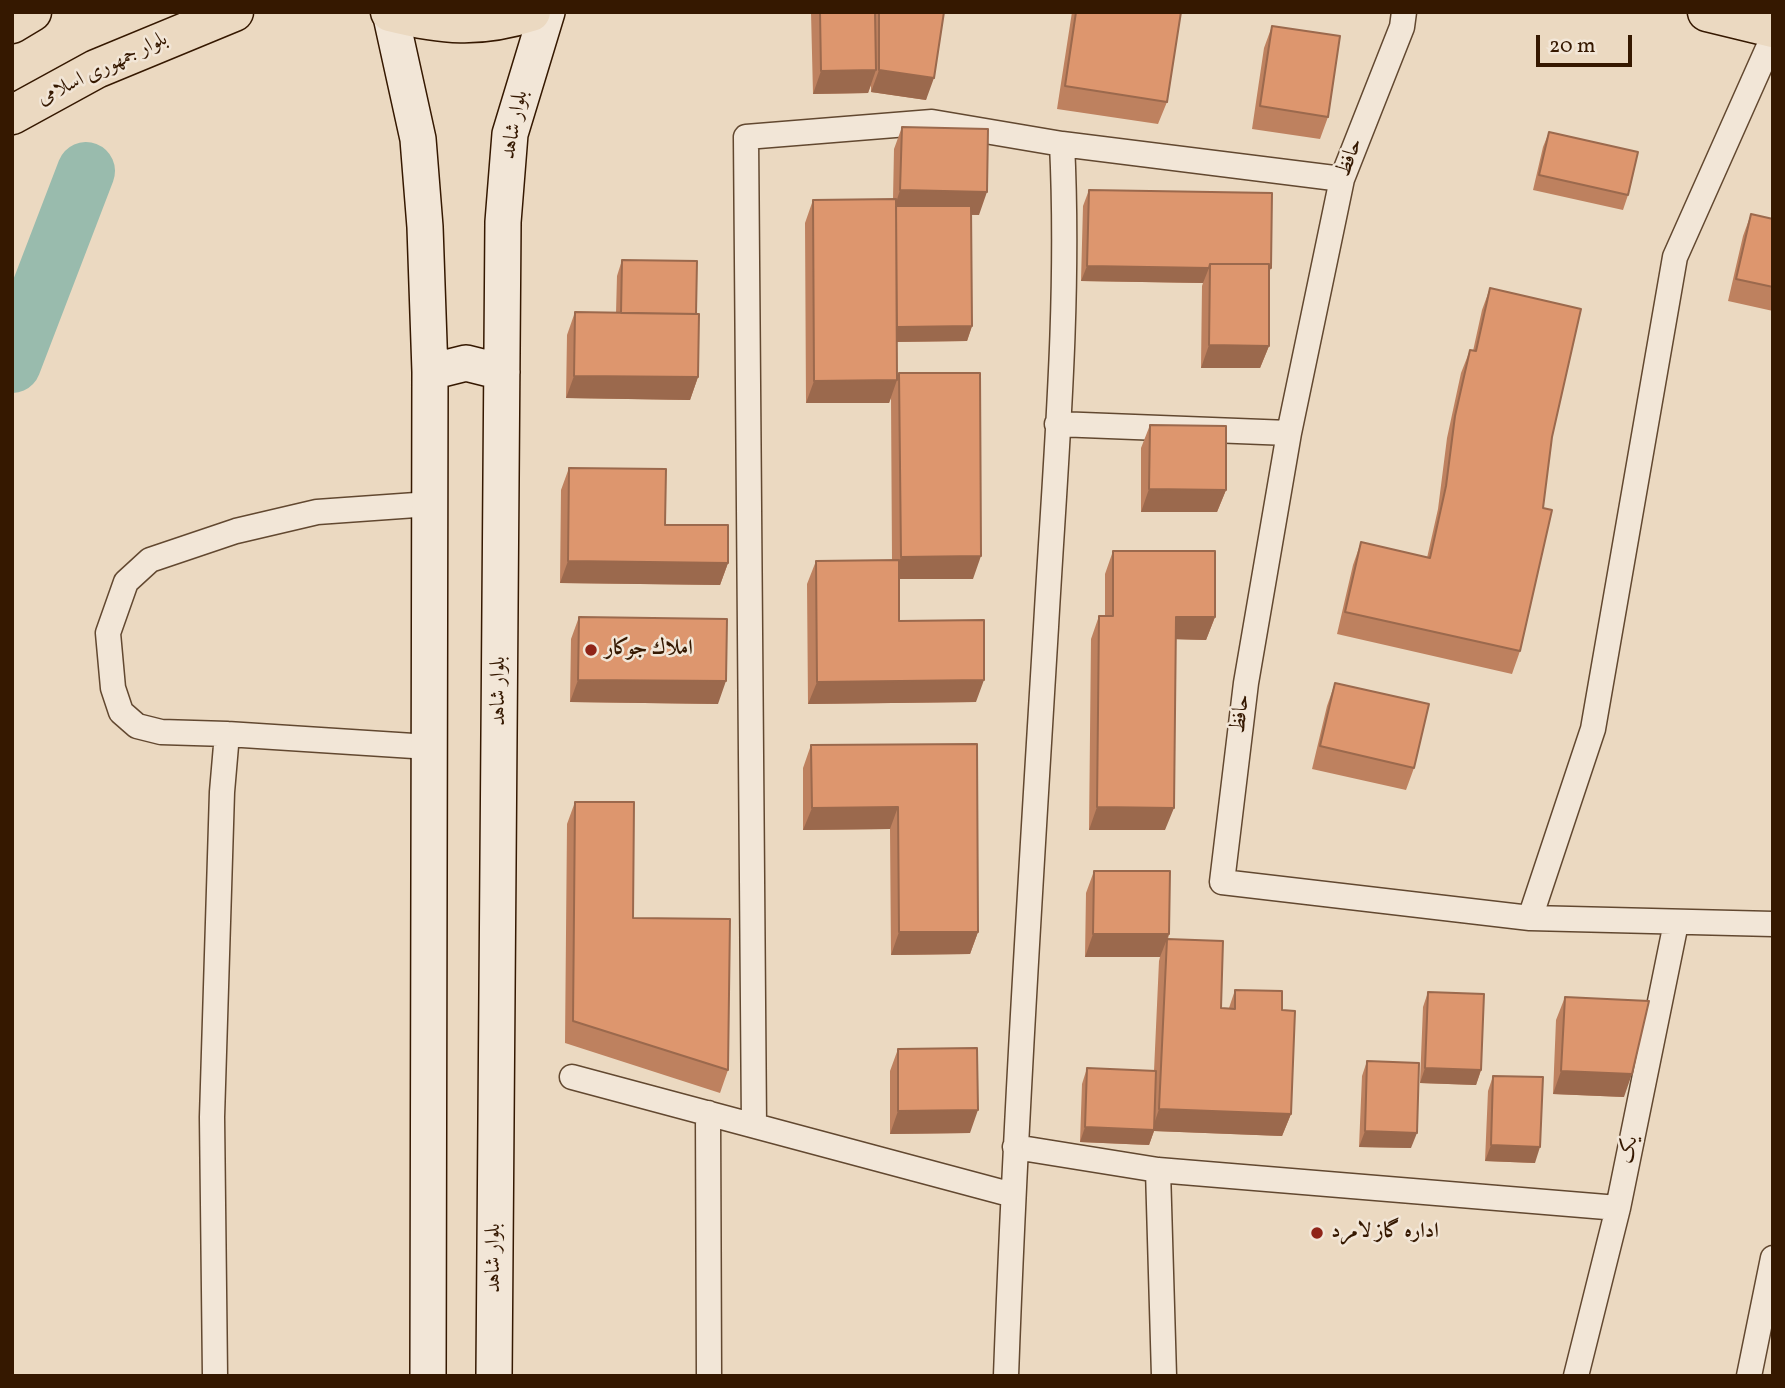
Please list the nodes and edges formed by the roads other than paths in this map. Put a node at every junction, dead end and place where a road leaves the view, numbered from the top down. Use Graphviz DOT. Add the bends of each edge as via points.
graph roads {
  1 [pos="32,12"];
  2 [pos="234,12"];
  3 [pos="390,12"];
  4 [pos="531,12"];
  5 [pos="547,12"];
  6 [pos="1404,12"];
  7 [pos="1707,12"];
  8 [pos="12,24"];
  9 [pos="1773,28"];
  10 [pos="1773,37"];
  11 [pos="12,115"];
  12 [pos="1062,144"];
  13 [pos="1342,179"];
  14 [pos="430,372"];
  15 [pos="502,372"];
  16 [pos="1058,424"];
  17 [pos="1289,433"];
  18 [pos="430,505"];
  19 [pos="227,734"];
  20 [pos="429,747"];
  21 [pos="1530,918"];
  22 [pos="1676,923"];
  23 [pos="1773,924"];
  24 [pos="572,1077"];
  25 [pos="708,1113"];
  26 [pos="754,1125"];
  27 [pos="1015,1147"];
  28 [pos="1158,1170"];
  29 [pos="1013,1195"];
  30 [pos="1618,1208"];
  31 [pos="1773,1258"];
  32 [pos="215,1376"];
  33 [pos="428,1376"];
  34 [pos="494,1376"];
  35 [pos="709,1376"];
  36 [pos="1006,1376"];
  37 [pos="1164,1376"];
  38 [pos="1576,1376"];
  39 [pos="1749,1376"];
  1 -- 8 [label="main road"];
  2 -- 11 [label="main road, بلوار جمهوری اسلامی" via="96,69"];
  3 -- 4 [label="main road" via="443,24 497,23"];
  3 -- 14 [label="main road" via="418,139"];
  5 -- 15 [label="main road, بلوار شاهد" via="510,134 503,222"];
  6 -- 13 [label="street, حافظ"];
  7 -- 9 [label="main road"];
  10 -- 21 [label="street" via="1675,257 1593,729"];
  12 -- 13 [label="street"];
  12 -- 16 [label="street" via="1065,195"];
  12 -- 26 [label="street" via="932,122 746,137"];
  13 -- 17 [label="street, حافظ"];
  14 -- 15 [label="main road" via="466,363"];
  14 -- 18 [label="main road"];
  15 -- 34 [label="main road, بلوار شاهد"];
  16 -- 17 [label="street"];
  16 -- 27 [label="street"];
  17 -- 21 [label="street, حافظ" via="1246,682 1222,882"];
  18 -- 19 [label="street" via="317,512 236,531 150,560 126,582 108,633 113,688 121,712 137,726 161,732"];
  18 -- 20 [label="main road"];
  19 -- 20 [label="street"];
  19 -- 32 [label="street" via="212,1117"];
  20 -- 33 [label="main road"];
  21 -- 22 [label="street, حافظ"];
  22 -- 23 [label="street, حافظ"];
  22 -- 30 [label="street, یک"];
  24 -- 25 [label="street"];
  25 -- 26 [label="street"];
  25 -- 35 [label="street"];
  26 -- 29 [label="street"];
  27 -- 28 [label="street"];
  27 -- 29 [label="street"];
  28 -- 30 [label="street"];
  28 -- 37 [label="street"];
  29 -- 36 [label="street"];
  30 -- 38 [label="street, یک"];
  31 -- 39 [label="street"];
}
